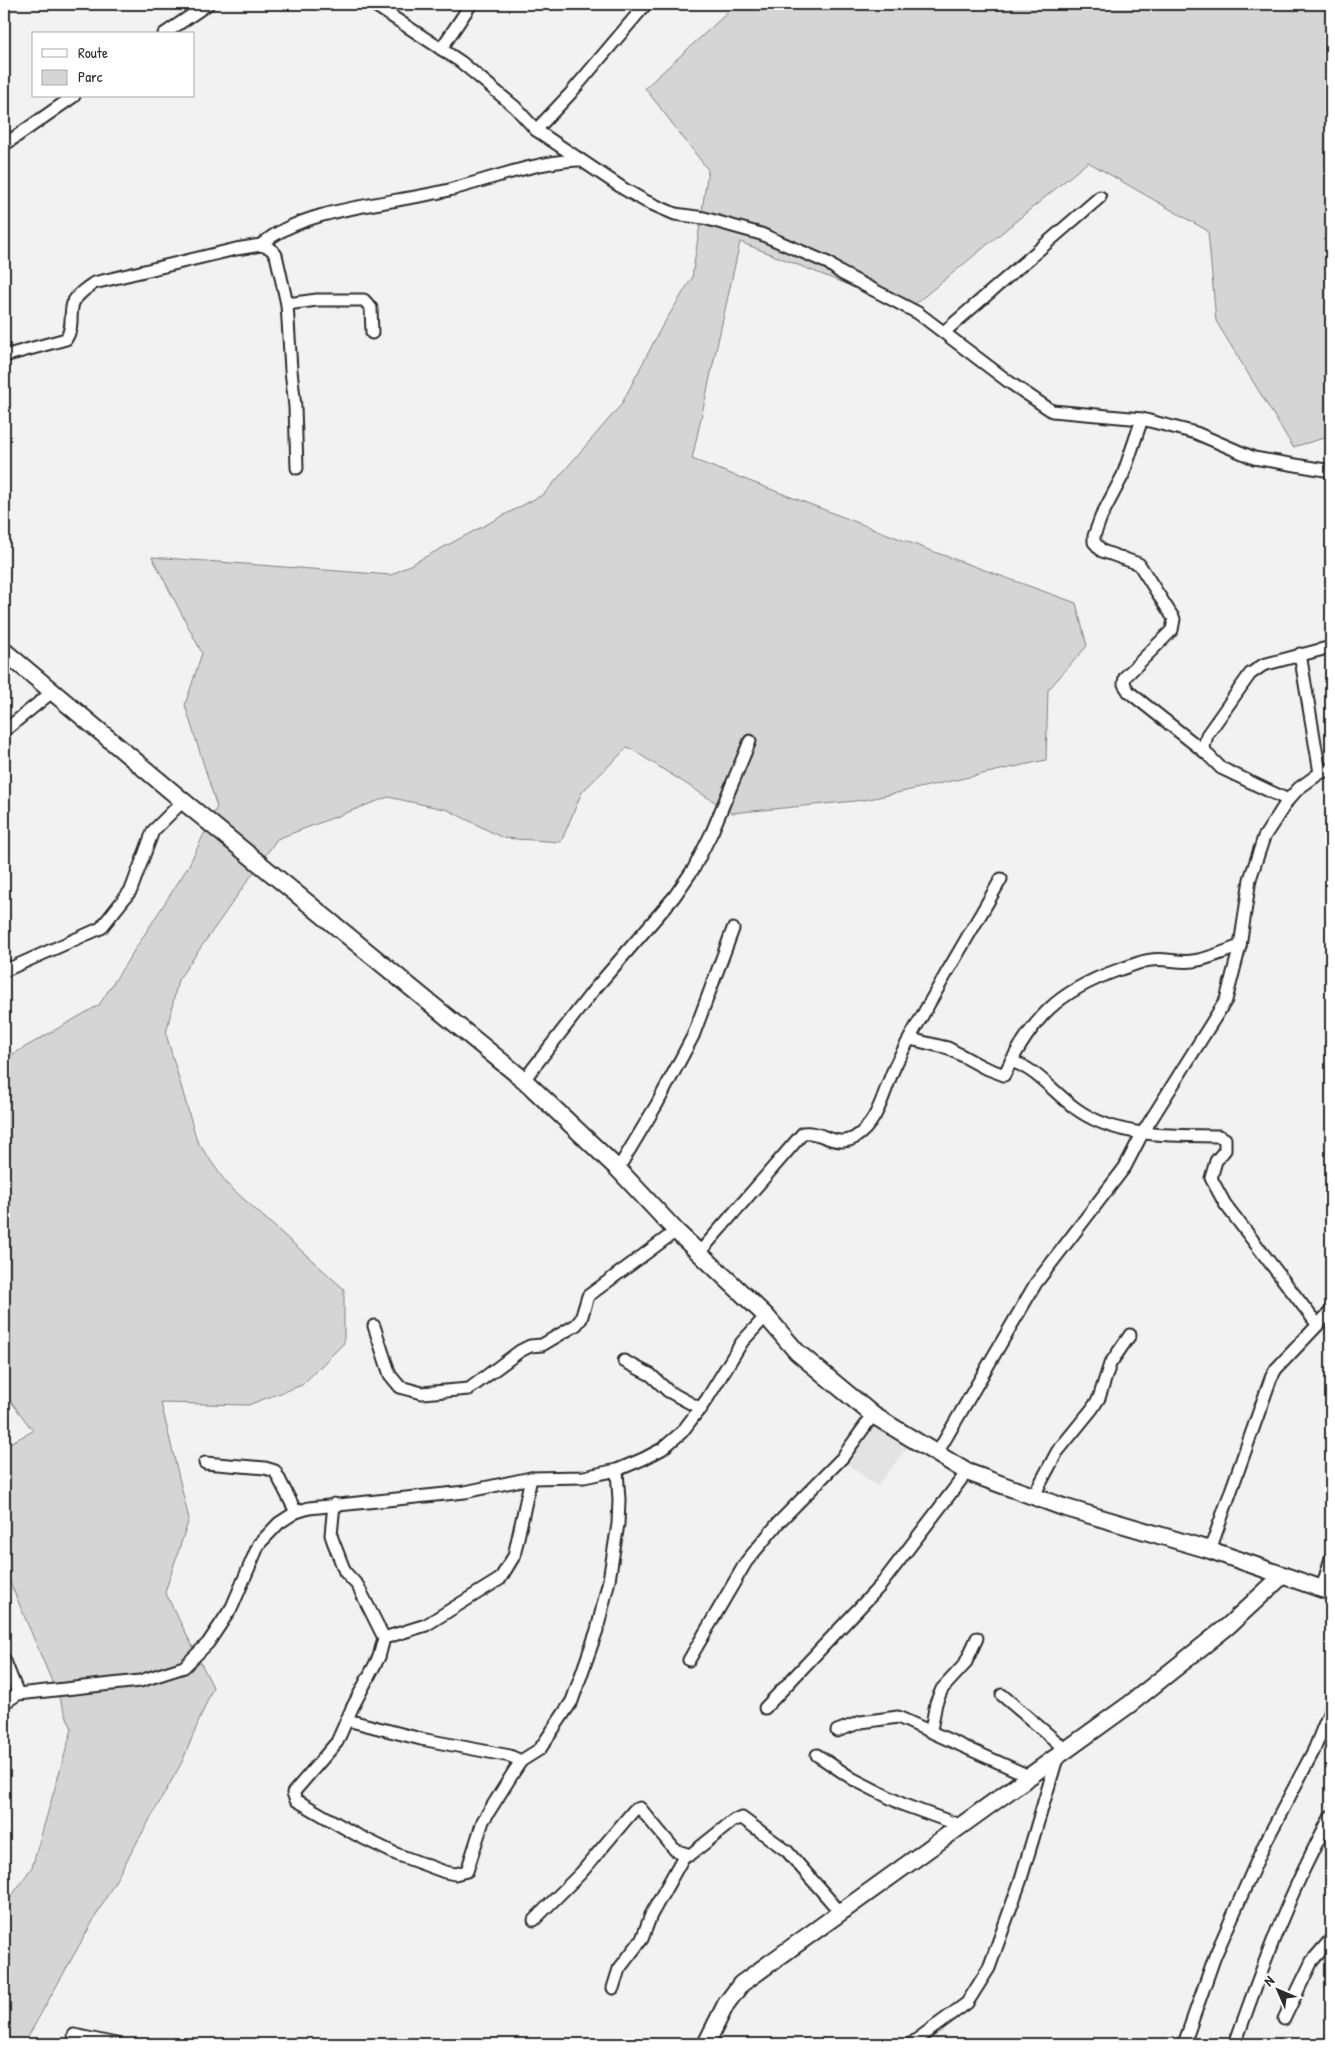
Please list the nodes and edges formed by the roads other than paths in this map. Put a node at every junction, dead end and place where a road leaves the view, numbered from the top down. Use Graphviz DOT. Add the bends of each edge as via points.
graph roads {
  1 [pos="208,4"];
  2 [pos="373,4"];
  3 [pos="471,4"];
  4 [pos="646,4"];
  5 [pos="167,32"];
  6 [pos="441,49"];
  7 [pos="71,98"];
  8 [pos="536,130"];
  9 [pos="4,146"];
  10 [pos="578,160"];
  11 [pos="1100,197"];
  12 [pos="262,245"];
  13 [pos="288,304"];
  14 [pos="944,332"];
  15 [pos="372,333"];
  16 [pos="4,356"];
  17 [pos="1142,419"];
  18 [pos="297,468"];
  19 [pos="1331,471"];
  20 [pos="1331,646"];
  21 [pos="4,651"];
  22 [pos="1300,654"];
  23 [pos="52,692"];
  24 [pos="4,731"];
  25 [pos="750,741"];
  26 [pos="1206,753"];
  27 [pos="1331,769"];
  28 [pos="1320,773"];
  29 [pos="1288,800"];
  30 [pos="183,801"];
  31 [pos="1001,879"];
  32 [pos="733,929"];
  33 [pos="1240,946"];
  34 [pos="4,971"];
  35 [pos="910,1039"];
  36 [pos="1011,1061"];
  37 [pos="524,1080"];
  38 [pos="1142,1134"];
  39 [pos="618,1169"];
  40 [pos="676,1231"];
  41 [pos="699,1253"];
  42 [pos="1331,1311"];
  43 [pos="766,1316"];
  44 [pos="1317,1324"];
  45 [pos="374,1326"];
  46 [pos="1130,1334"];
  47 [pos="624,1362"];
  48 [pos="701,1409"];
  49 [pos="873,1415"];
  50 [pos="936,1455"];
  51 [pos="205,1463"];
  52 [pos="617,1470"];
  53 [pos="967,1472"];
  54 [pos="531,1478"];
  55 [pos="1033,1497"];
  56 [pos="334,1504"];
  57 [pos="296,1512"];
  58 [pos="1210,1550"];
  59 [pos="1331,1558"];
  60 [pos="1283,1575"];
  61 [pos="1327,1590"];
  62 [pos="384,1638"];
  63 [pos="976,1638"];
  64 [pos="4,1659"];
  65 [pos="689,1660"];
  66 [pos="18,1694"];
  67 [pos="1002,1694"];
  68 [pos="4,1703"];
  69 [pos="765,1708"];
  70 [pos="1331,1708"];
  71 [pos="347,1720"];
  72 [pos="931,1730"];
  73 [pos="837,1731"];
  74 [pos="1061,1752"];
  75 [pos="817,1755"];
  76 [pos="521,1761"];
  77 [pos="1029,1776"];
  78 [pos="1331,1816"];
  79 [pos="962,1826"];
  80 [pos="685,1854"];
  81 [pos="840,1912"];
  82 [pos="534,1920"];
  83 [pos="1331,1939"];
  84 [pos="613,1988"];
  85 [pos="1284,2019"];
  86 [pos="74,2035"];
  87 [pos="116,2044"];
  88 [pos="706,2044"];
  89 [pos="911,2044"];
  90 [pos="1184,2044"];
  91 [pos="1235,2044"];
  1 -- 5 [label="street"];
  2 -- 6 [label="street"];
  3 -- 6 [label="street"];
  4 -- 8 [label="street"];
  6 -- 8 [label="street" via="462,62"];
  7 -- 9 [label="street"];
  8 -- 10 [label="street"];
  10 -- 12 [label="street" via="542,164 447,190 303,222 289,226"];
  10 -- 14 [label="street" via="645,201 675,214 704,218 761,234 828,263 918,313"];
  11 -- 14 [label="street"];
  12 -- 13 [label="street" via="276,255"];
  12 -- 16 [label="street" via="94,283 74,302 71,332 66,339"];
  13 -- 15 [label="street" via="364,300 371,308"];
  13 -- 18 [label="street"];
  14 -- 17 [label="street" via="1052,411"];
  17 -- 19 [label="street" via="1196,433 1254,458"];
  17 -- 26 [label="street" via="1123,475 1101,517 1094,542 1102,551 1139,564 1174,619 1172,630 1125,678 1125,687"];
  20 -- 22 [label="street"];
  21 -- 23 [label="main road"];
  22 -- 26 [label="street" via="1263,665 1250,674 1207,736"];
  22 -- 28 [label="street"];
  23 -- 24 [label="street"];
  23 -- 30 [label="main road"];
  25 -- 37 [label="street" via="694,868 674,897 593,991"];
  26 -- 29 [label="street" via="1221,768"];
  27 -- 28 [label="street"];
  28 -- 29 [label="street" via="1307,780"];
  29 -- 33 [label="street" via="1258,851 1250,879"];
  30 -- 34 [label="street" via="153,831 132,890 101,928"];
  30 -- 37 [label="main road"];
  31 -- 35 [label="street"];
  32 -- 39 [label="street" via="693,1036"];
  33 -- 36 [label="street" via="1191,961 1148,960 1097,978 1054,1002"];
  33 -- 38 [label="street" via="1226,1000"];
  35 -- 36 [label="street" via="935,1043 1004,1075"];
  35 -- 41 [label="street" via="879,1108 867,1126 846,1141 803,1132"];
  36 -- 38 [label="street" via="1030,1069 1086,1115"];
  37 -- 39 [label="main road"];
  38 -- 44 [label="street" via="1219,1136 1225,1139 1226,1150 1216,1161 1211,1178 1225,1204"];
  38 -- 50 [label="street" via="1125,1167 1036,1283"];
  39 -- 40 [label="main road"];
  40 -- 41 [label="main road"];
  40 -- 45 [label="street" via="588,1296 576,1325 542,1345 520,1351 469,1389 422,1393 400,1387 390,1375"];
  41 -- 43 [label="main road"];
  42 -- 44 [label="street"];
  43 -- 48 [label="street" via="742,1342"];
  43 -- 49 [label="main road" via="797,1352"];
  44 -- 58 [label="street" via="1271,1378"];
  46 -- 55 [label="street" via="1110,1364 1099,1398 1057,1452"];
  47 -- 48 [label="street" via="651,1375 668,1391"];
  48 -- 52 [label="street" via="662,1449"];
  49 -- 50 [label="main road"];
  49 -- 65 [label="street" via="842,1458 779,1522 746,1562"];
  50 -- 53 [label="main road"];
  51 -- 57 [label="street" via="275,1471"];
  52 -- 54 [label="street" via="576,1478"];
  52 -- 76 [label="street" via="618,1524 598,1630 569,1708 540,1749"];
  53 -- 55 [label="main road"];
  53 -- 69 [label="street" via="880,1586"];
  54 -- 56 [label="street" via="465,1492"];
  54 -- 62 [label="street" via="514,1556 500,1579 426,1625"];
  55 -- 58 [label="main road"];
  56 -- 57 [label="street"];
  56 -- 62 [label="street" via="332,1541 345,1572 358,1586"];
  57 -- 66 [label="street" via="272,1529 259,1544 232,1607 208,1644 184,1667 140,1681"];
  58 -- 60 [label="main road"];
  59 -- 61 [label="street"];
  60 -- 61 [label="main road"];
  60 -- 74 [label="main road" via="1183,1662"];
  62 -- 71 [label="street" via="379,1657"];
  63 -- 72 [label="street" via="964,1664 942,1689"];
  64 -- 66 [label="street"];
  66 -- 68 [label="street"];
  67 -- 74 [label="street"];
  70 -- 90 [label="street" via="1314,1750 1264,1844 1214,1956"];
  71 -- 76 [label="street"];
  71 -- 76 [label="street" via="337,1742 295,1788 294,1797 372,1843 445,1872 467,1871 484,1821"];
  72 -- 73 [label="street" via="898,1717 888,1717 855,1723"];
  72 -- 77 [label="street"];
  74 -- 77 [label="main road"];
  74 -- 89 [label="street" via="989,1968 966,2003"];
  75 -- 79 [label="street" via="904,1806"];
  77 -- 79 [label="main road"];
  78 -- 91 [label="street" via="1279,1921"];
  79 -- 81 [label="main road"];
  80 -- 81 [label="street" via="695,1852 734,1820 742,1818 787,1851"];
  80 -- 82 [label="street" via="675,1850 642,1810 636,1808 581,1873"];
  80 -- 84 [label="street" via="650,1915 642,1940 619,1969"];
  81 -- 88 [label="main road" via="741,1984 726,2004"];
  83 -- 85 [label="street" via="1312,1961"];
  86 -- 87 [label="street"];
}
